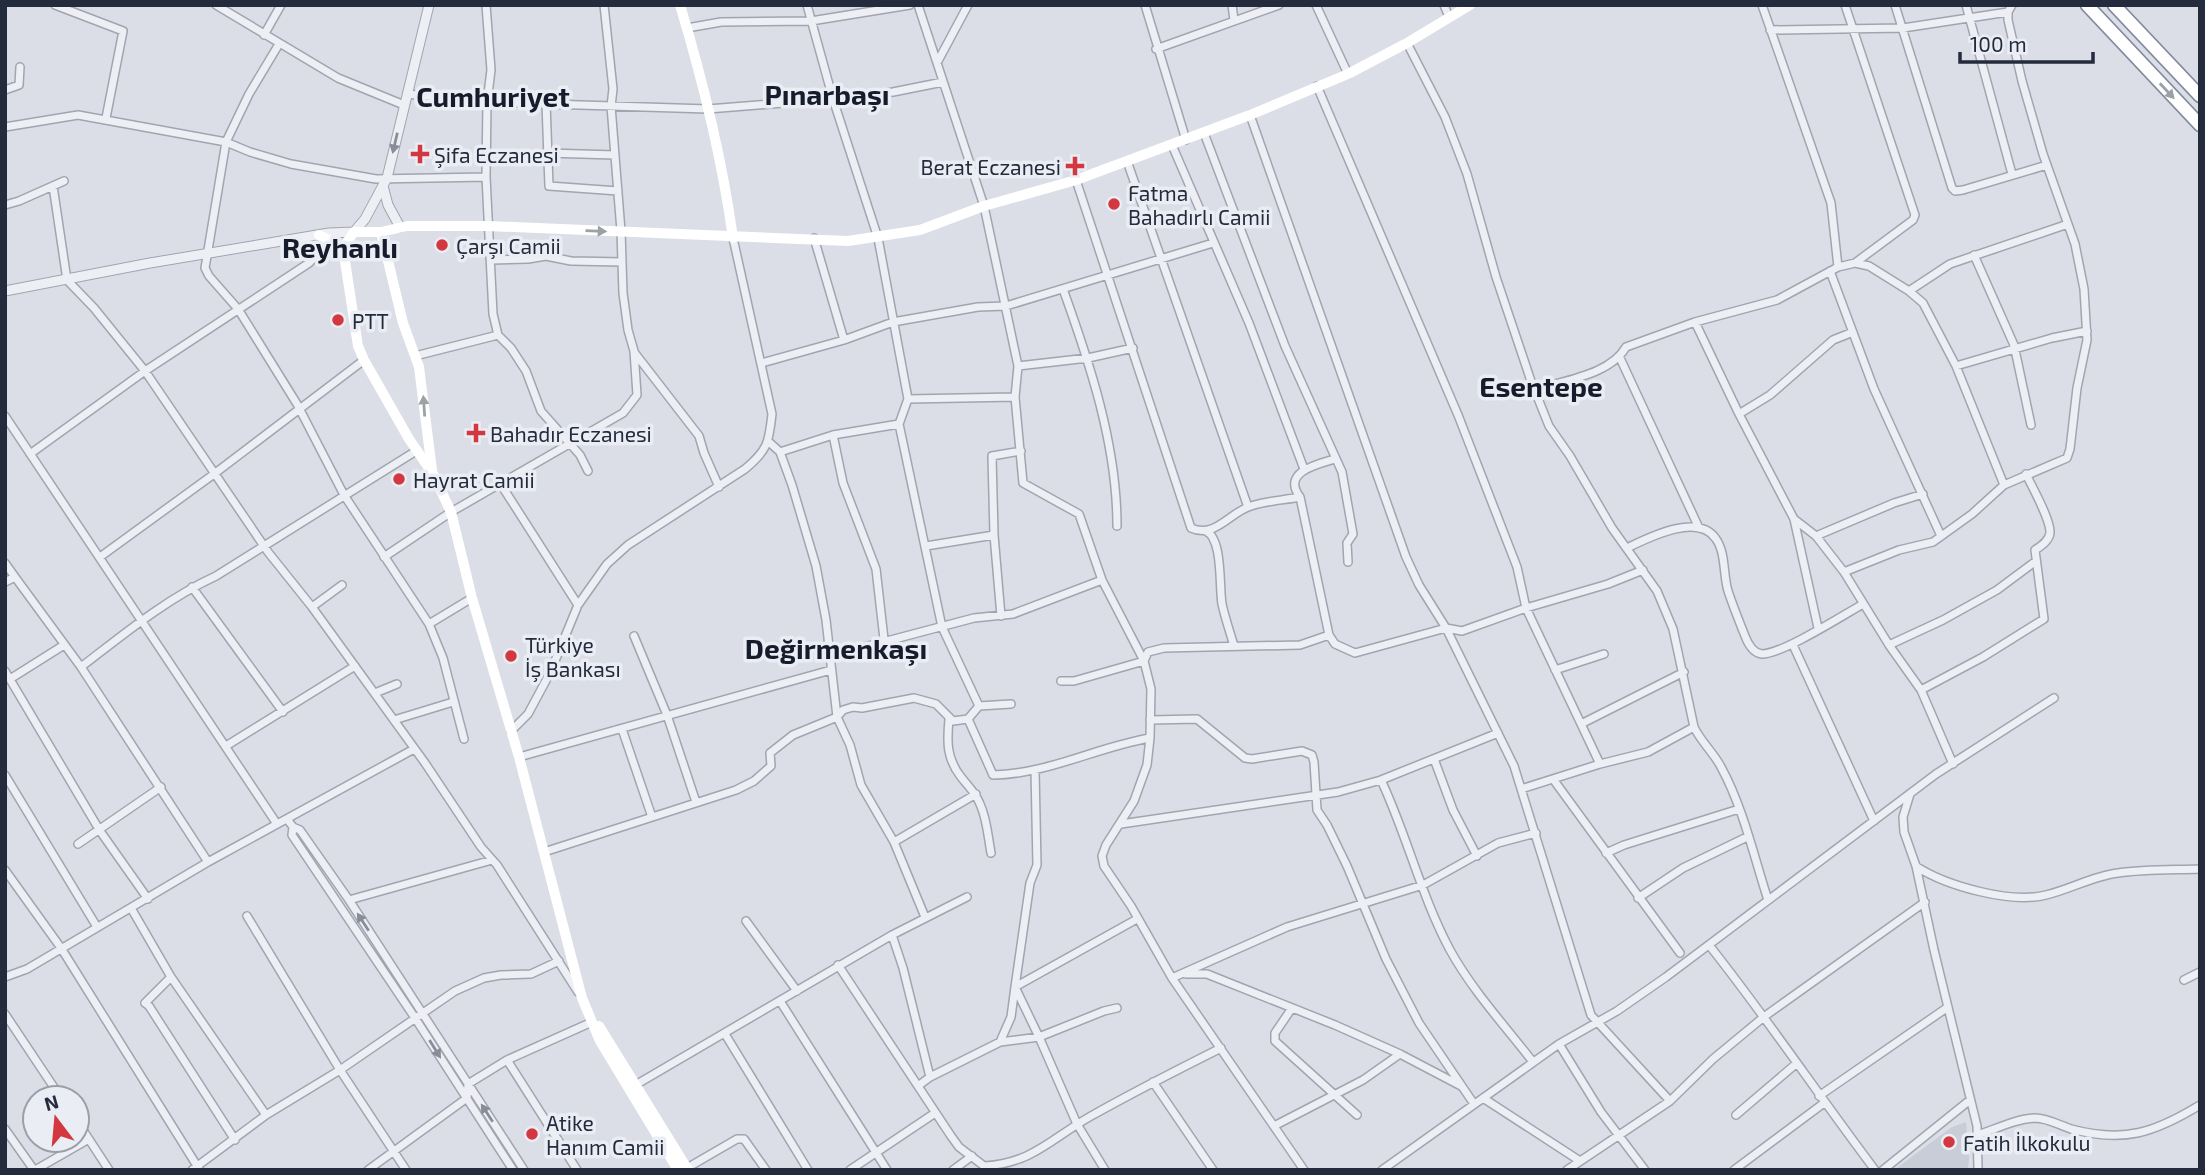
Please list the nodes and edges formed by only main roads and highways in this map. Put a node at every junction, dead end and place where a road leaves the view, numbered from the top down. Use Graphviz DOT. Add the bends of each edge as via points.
graph roads {
  1 [pos="680,5"];
  2 [pos="1470,5"];
  3 [pos="2087,5"];
  4 [pos="2114,5"];
  5 [pos="2200,96"];
  6 [pos="2200,125"];
  7 [pos="382,232"];
  8 [pos="319,235"];
  9 [pos="733,238"];
  10 [pos="343,248"];
  11 [pos="433,474"];
  12 [pos="582,998"];
  13 [pos="632,1087"];
  14 [pos="684,1169"];
  1 -- 9 [label="main road" via="708,109"];
  2 -- 9 [label="main road" via="1348,74 1250,115 1076,180 920,230 848,241"];
  3 -- 6 [label="highway, one-way"];
  4 -- 5 [label="highway"];
  7 -- 9 [label="main road, one-way" via="400,227 488,226"];
  7 -- 10 [label="main road" via="354,232"];
  11 -- 7 [label="main road, one-way" via="422,380"];
  8 -- 10 [label="main road"];
  10 -- 11 [label="main road" via="363,360"];
  11 -- 12 [label="main road" via="451,512"];
  12 -- 13 [label="main road"];
  12 -- 13 [label="main road" via="600,1041"];
  13 -- 14 [label="main road"];
}
